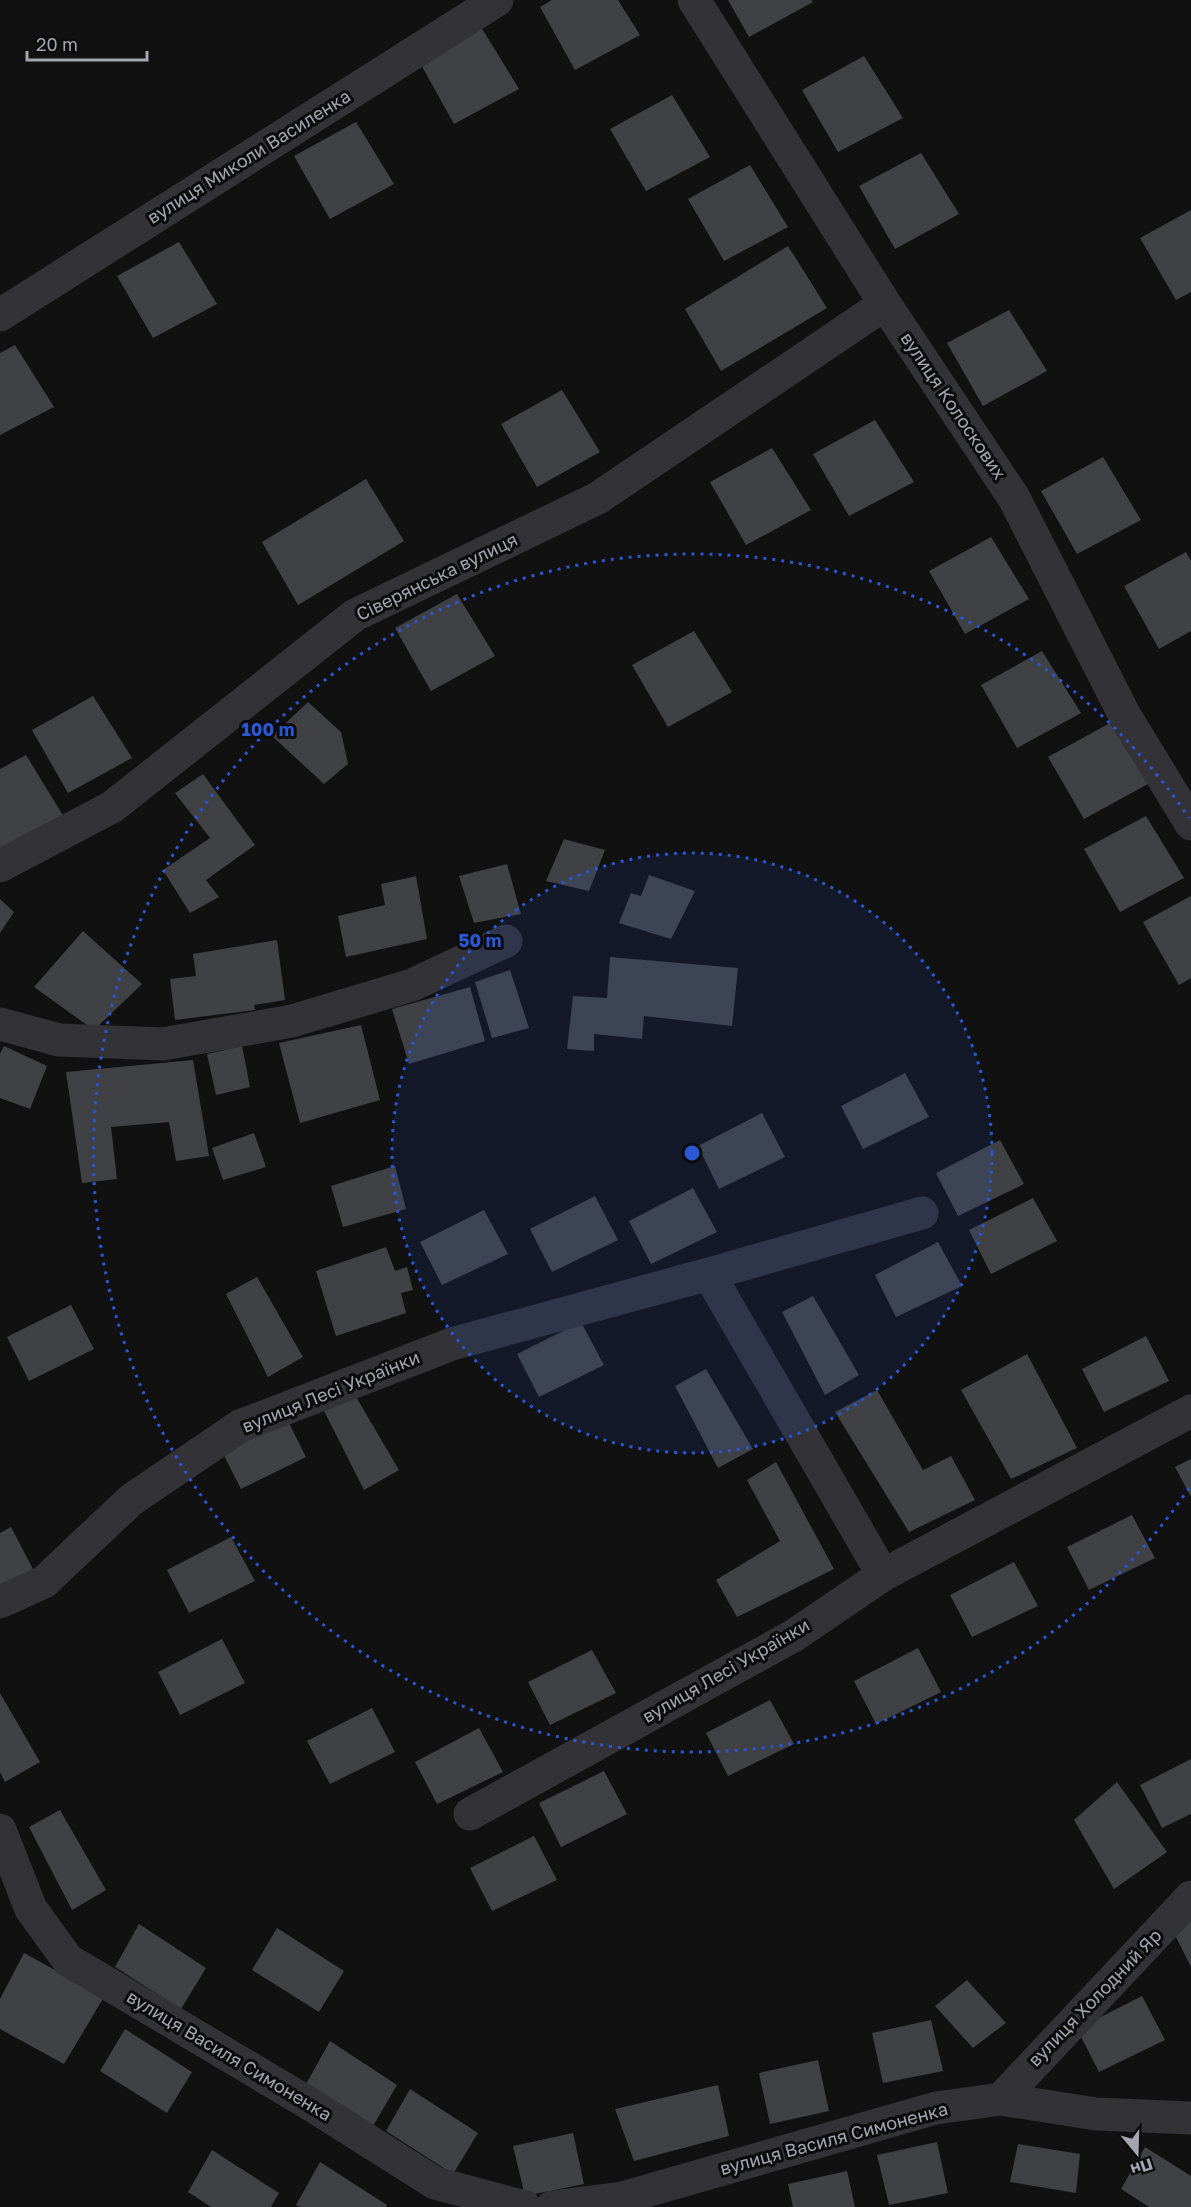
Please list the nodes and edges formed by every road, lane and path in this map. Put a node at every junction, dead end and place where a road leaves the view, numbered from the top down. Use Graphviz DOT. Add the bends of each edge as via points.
graph roads {
  1 [pos="497,0"];
  2 [pos="694,0"];
  3 [pos="885,304"];
  4 [pos="0,315"];
  5 [pos="1191,824"];
  6 [pos="0,866"];
  7 [pos="506,941"];
  8 [pos="0,1024"];
  9 [pos="922,1214"];
  10 [pos="709,1274"];
  11 [pos="1191,1411"];
  12 [pos="883,1575"];
  13 [pos="0,1602"];
  14 [pos="470,1814"];
  15 [pos="0,1830"];
  16 [pos="1191,1898"];
  17 [pos="1001,2099"];
  18 [pos="1191,2118"];
  19 [pos="525,2207"];
  20 [pos="552,2207"];
  1 -- 4 [label="street, вулиця Миколи Василенка"];
  2 -- 3 [label="street, вулиця Колоскових"];
  3 -- 5 [label="street, вулиця Колоскових" via="1014,498 1124,714"];
  3 -- 6 [label="street, Сіверянська вулиця" via="598,498 355,615 112,807"];
  7 -- 8 [label="street" via="412,985 292,1021 163,1044 59,1040"];
  9 -- 10 [label="street, вулиця Лесі Українки"];
  10 -- 12 [label="street"];
  10 -- 13 [label="street, вулиця Лесі Українки" via="452,1344 240,1426 131,1500 44,1582"];
  11 -- 12 [label="street, вулиця Лесі Українки"];
  12 -- 14 [label="street, вулиця Лесі Українки" via="793,1636"];
  15 -- 19 [label="street, вулиця Василя Симоненка" via="31,1909 68,1960 310,2104 435,2184"];
  16 -- 17 [label="street, вулиця Холодний Яр"];
  17 -- 18 [label="street, вулиця Василя Симоненка" via="1096,2114"];
  17 -- 20 [label="street, вулиця Василя Симоненка" via="936,2108 621,2198"];
}
